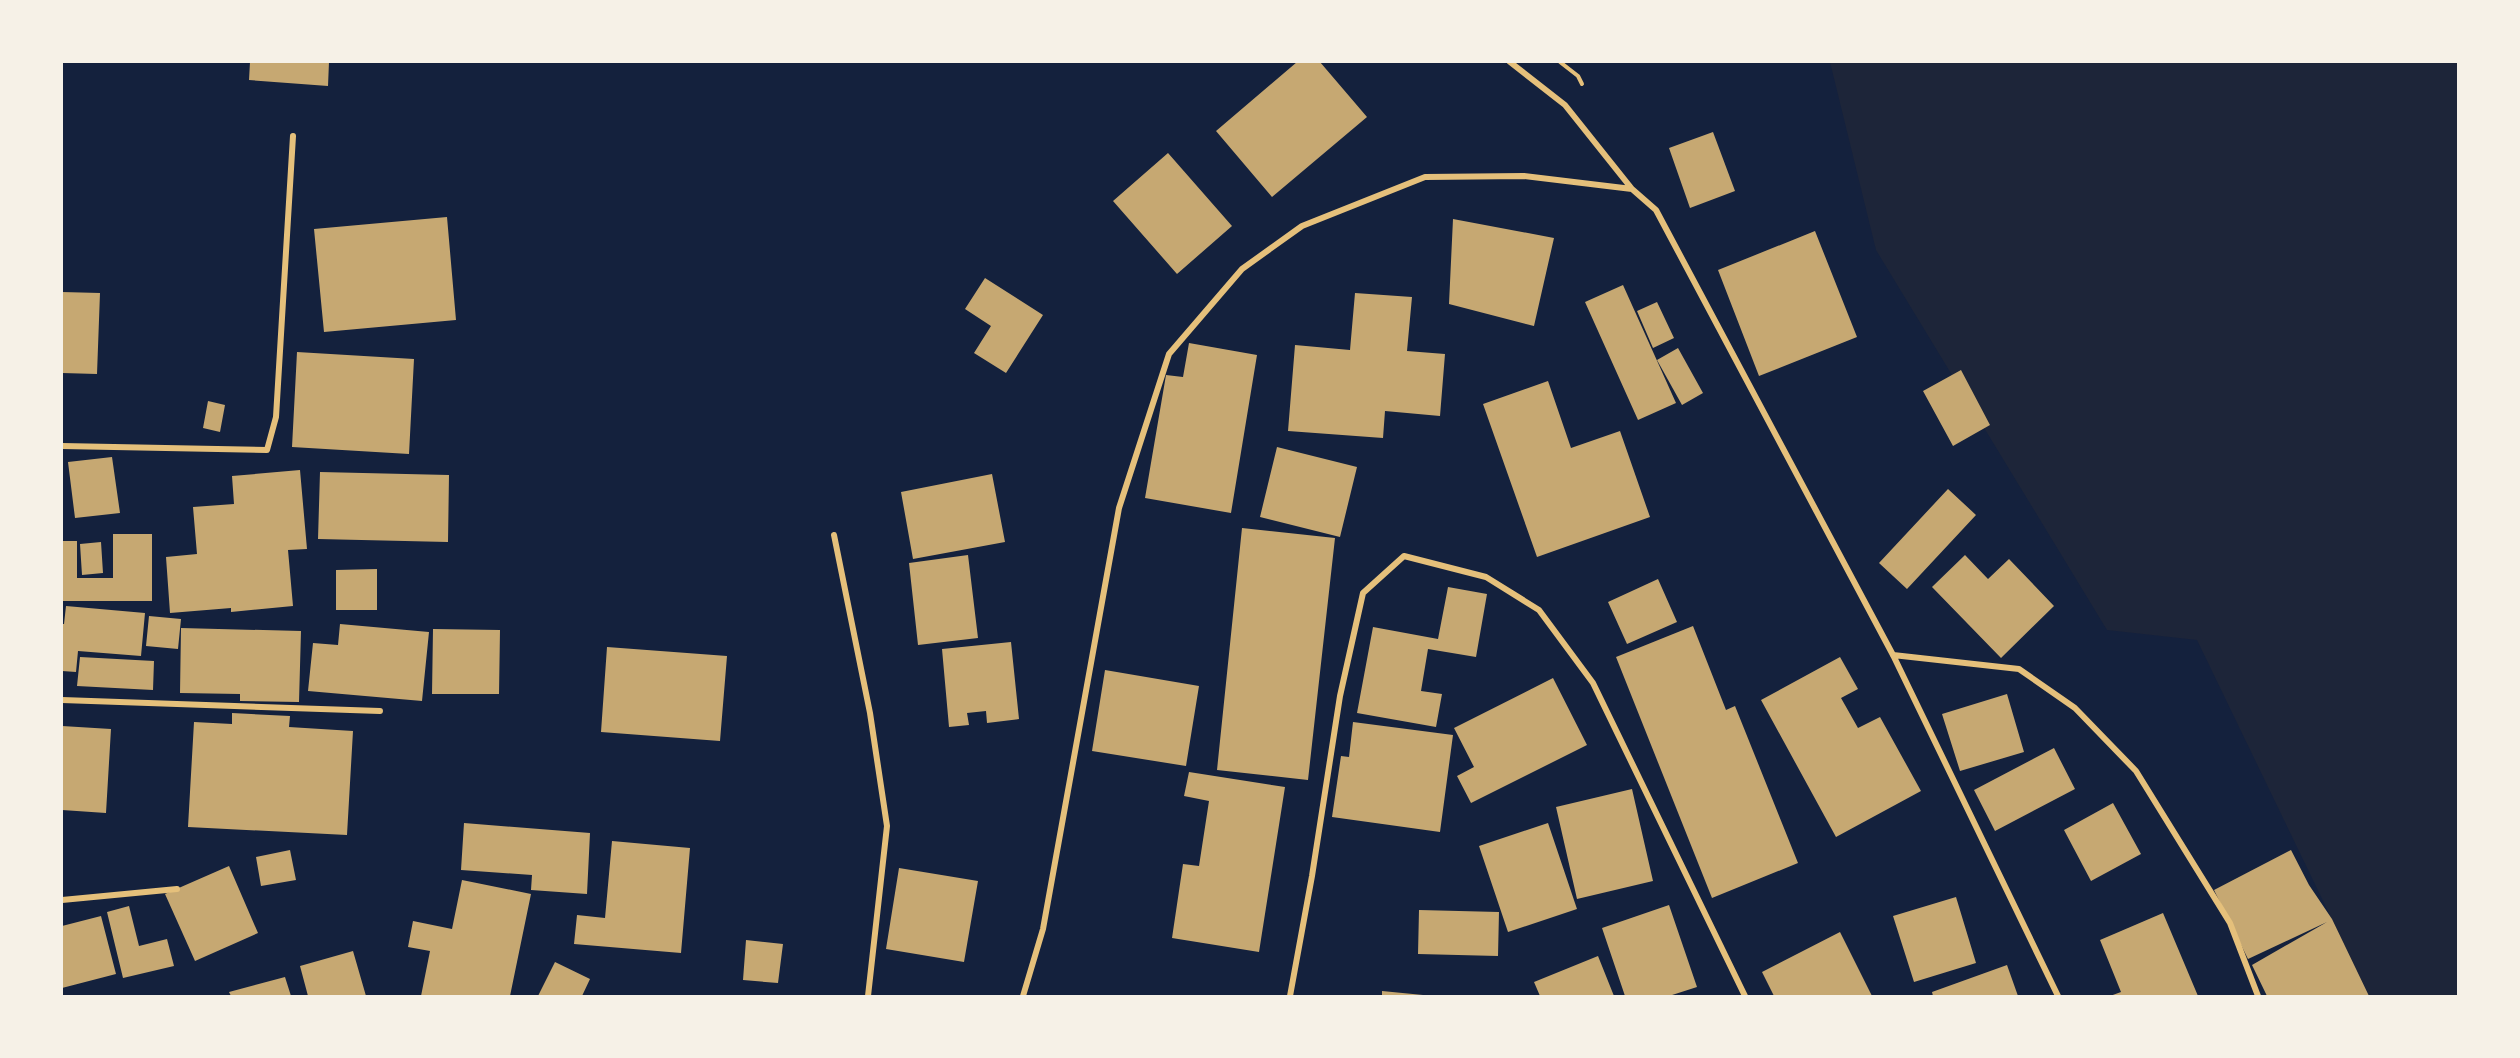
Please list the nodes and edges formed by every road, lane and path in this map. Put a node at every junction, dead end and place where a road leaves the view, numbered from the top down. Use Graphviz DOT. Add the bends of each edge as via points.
graph roads {
  1 [pos="1510,62"];
  2 [pos="294,136"];
  3 [pos="1632,189"];
  4 [pos="62,446"];
  5 [pos="834,535"];
  6 [pos="1893,655"];
  7 [pos="62,700"];
  8 [pos="380,711"];
  9 [pos="177,889"];
  10 [pos="62,900"];
  11 [pos="868,996"];
  12 [pos="1023,996"];
  13 [pos="1290,996"];
  14 [pos="1745,996"];
  15 [pos="2058,996"];
  16 [pos="2258,996"];
  1 -- 3 [label="street" via="1565,105"];
  2 -- 4 [label="street" via="276,417 267,450"];
  3 -- 6 [label="street" via="1656,210"];
  3 -- 12 [label="street" via="1524,176 1425,177 1302,226 1242,269 1169,354 1119,508 1044,929"];
  5 -- 11 [label="street" via="870,713 887,826"];
  6 -- 15 [label="street"];
  6 -- 16 [label="street" via="2019,669 2075,708 2136,771 2230,922"];
  7 -- 8 [label="street"];
  9 -- 10 [label="street"];
  13 -- 14 [label="street" via="1340,696 1363,593 1404,556 1485,577 1539,610 1593,683"];
}
